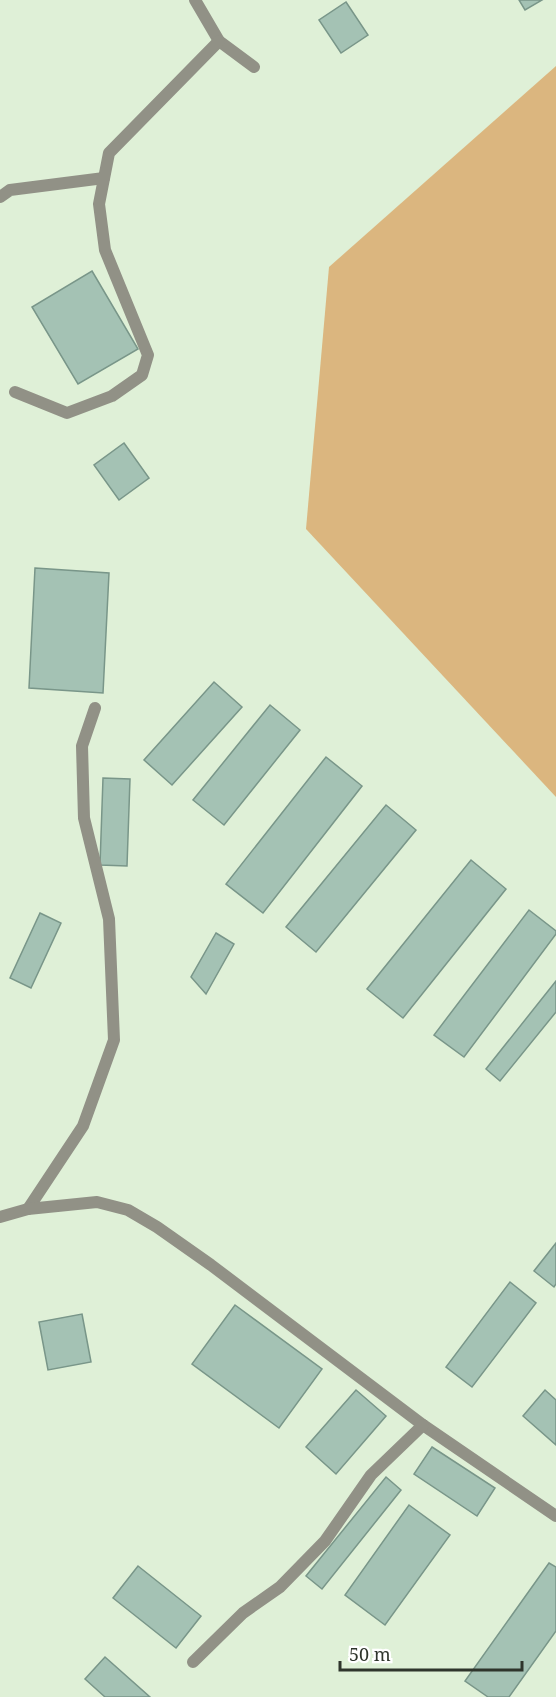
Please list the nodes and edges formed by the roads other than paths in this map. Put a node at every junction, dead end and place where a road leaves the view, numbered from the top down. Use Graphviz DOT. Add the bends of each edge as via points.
graph roads {
  1 [pos="195,0"];
  2 [pos="219,41"];
  3 [pos="254,67"];
  4 [pos="104,178"];
  5 [pos="0,197"];
  6 [pos="15,392"];
  7 [pos="95,708"];
  8 [pos="28,1209"];
  9 [pos="0,1217"];
  10 [pos="423,1425"];
  11 [pos="556,1516"];
  12 [pos="194,1662"];
  1 -- 2 [label="street"];
  2 -- 3 [label="street"];
  2 -- 4 [label="street" via="109,153"];
  4 -- 5 [label="street" via="10,190"];
  4 -- 6 [label="street" via="99,204 105,250 148,355 141,375 111,396 67,413"];
  7 -- 8 [label="street" via="82,746 84,818 109,919 114,1040 83,1126"];
  8 -- 9 [label="street"];
  8 -- 10 [label="street" via="97,1202 128,1210 211,1265"];
  10 -- 11 [label="street"];
  10 -- 12 [label="street" via="371,1475 325,1541 280,1587 243,1613"];
}
